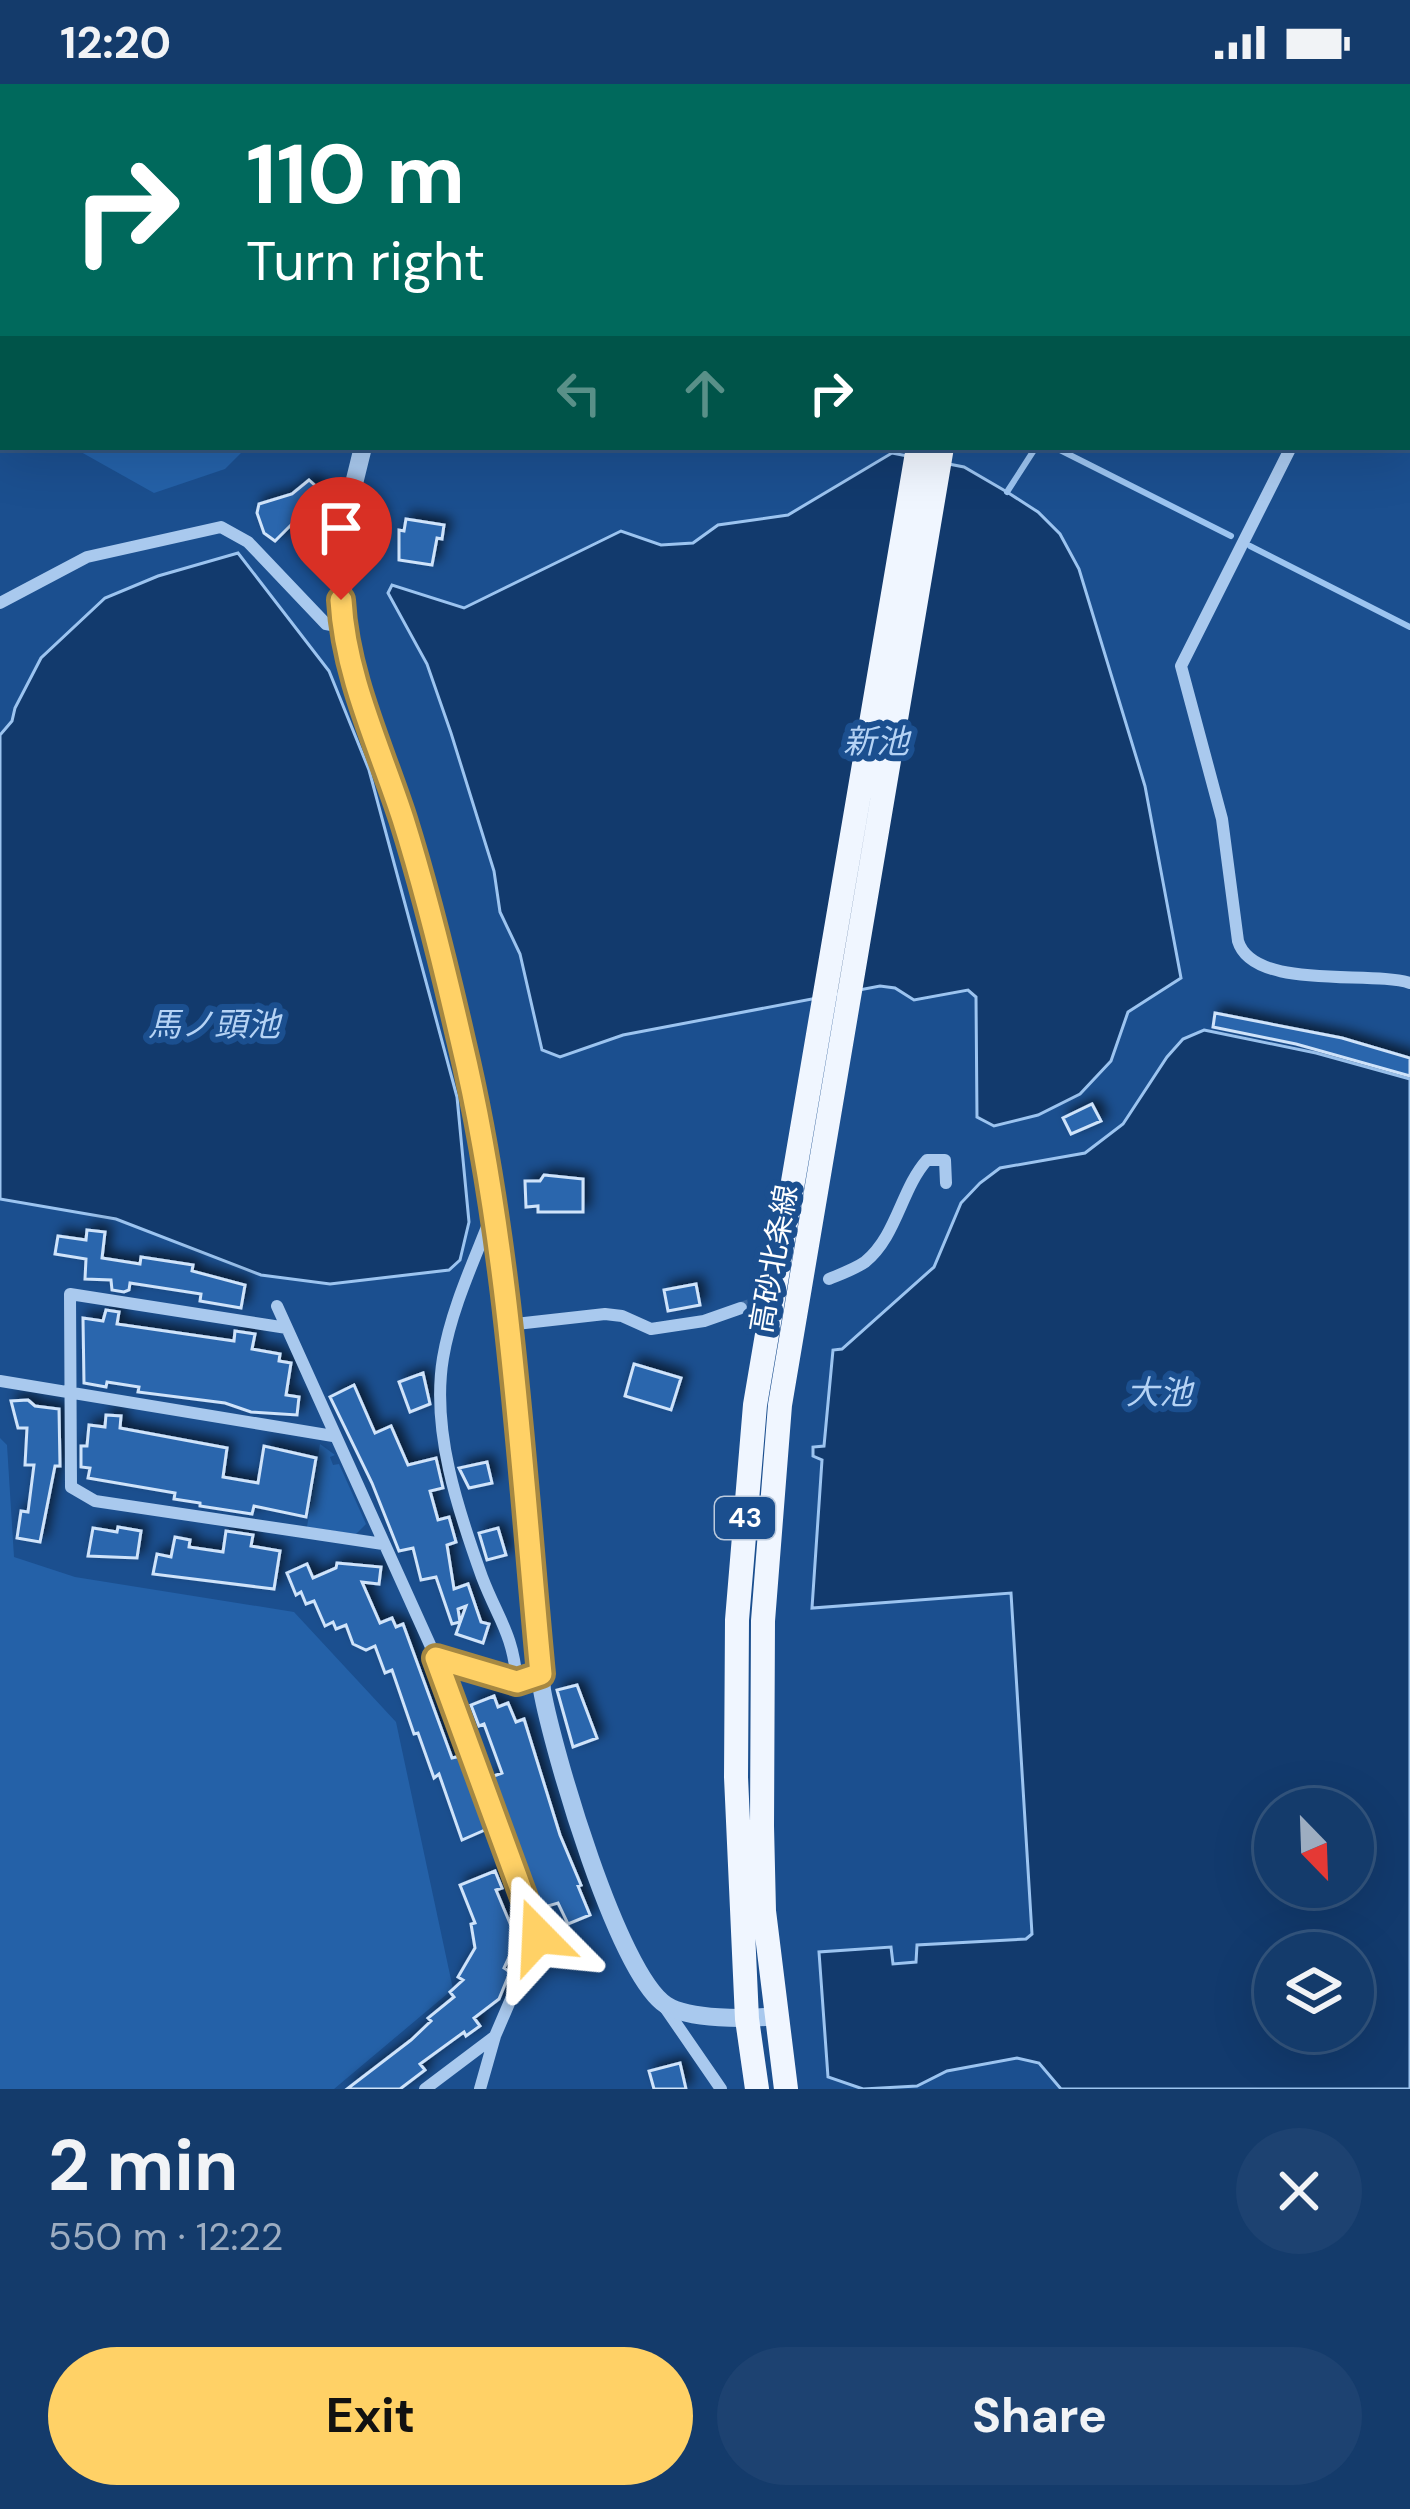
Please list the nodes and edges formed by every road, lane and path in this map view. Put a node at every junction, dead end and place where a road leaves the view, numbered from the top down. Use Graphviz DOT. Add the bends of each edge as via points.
graph roads {
  1 [pos="362,450"];
  2 [pos="918,450"];
  3 [pos="941,450"];
  4 [pos="1289,450"];
  5 [pos="0,603"];
  6 [pos="343,627"];
  7 [pos="1410,983"];
  8 [pos="832,1026"];
  9 [pos="946,1183"];
  10 [pos="493,1210"];
  11 [pos="829,1279"];
  12 [pos="277,1306"];
  13 [pos="741,1308"];
  14 [pos="507,1325"];
  15 [pos="286,1328"];
  16 [pos="0,1381"];
  17 [pos="70,1393"];
  18 [pos="333,1436"];
  19 [pos="383,1544"];
  20 [pos="436,1658"];
  21 [pos="541,1674"];
  22 [pos="517,1682"];
  23 [pos="663,2003"];
  24 [pos="775,2016"];
  25 [pos="747,2019"];
  26 [pos="495,2036"];
  27 [pos="425,2089"];
  28 [pos="480,2089"];
  29 [pos="721,2089"];
  30 [pos="757,2089"];
  31 [pos="786,2089"];
  1 -- 6 [label="street" via="345,520"];
  2 -- 8 [label="main road, 高砂北条線 / 43"];
  3 -- 8 [label="main road, 高砂北条線 / 43"];
  4 -- 7 [label="street" via="1181,666 1222,819 1238,941 1264,965"];
  5 -- 6 [label="street" via="87,557 221,526 248,542 326,624"];
  6 -- 10 [label="street" via="427,900"];
  8 -- 24 [label="main road, 高砂北条線 / 43" via="780,1406 763,1621 764,1911"];
  8 -- 25 [label="main road, 高砂北条線 / 43" via="755,1405 737,1620"];
  9 -- 11 [label="street" via="945,1160 927,1160 879,1246"];
  10 -- 14 [label="street"];
  10 -- 22 [label="street" via="450,1325 440,1403 454,1482 514,1647"];
  12 -- 15 [label="street"];
  13 -- 14 [label="street" via="651,1329 605,1314"];
  14 -- 21 [label="street"];
  15 -- 17 [label="street" via="70,1294"];
  15 -- 18 [label="street"];
  16 -- 17 [label="street"];
  17 -- 18 [label="street"];
  17 -- 19 [label="street" via="71,1487 95,1501"];
  18 -- 19 [label="street"];
  19 -- 20 [label="street"];
  20 -- 22 [label="street"];
  20 -- 26 [label="street" via="538,1936"];
  21 -- 22 [label="street"];
  21 -- 23 [label="street" via="550,1739 581,1834 635,1963"];
  23 -- 25 [label="street"];
  23 -- 29 [label="street"];
  24 -- 25 [label="street"];
  24 -- 31 [label="main road, 高砂北条線 / 43"];
  25 -- 30 [label="main road, 高砂北条線 / 43"];
  26 -- 27 [label="street"];
  26 -- 28 [label="street"];
}
